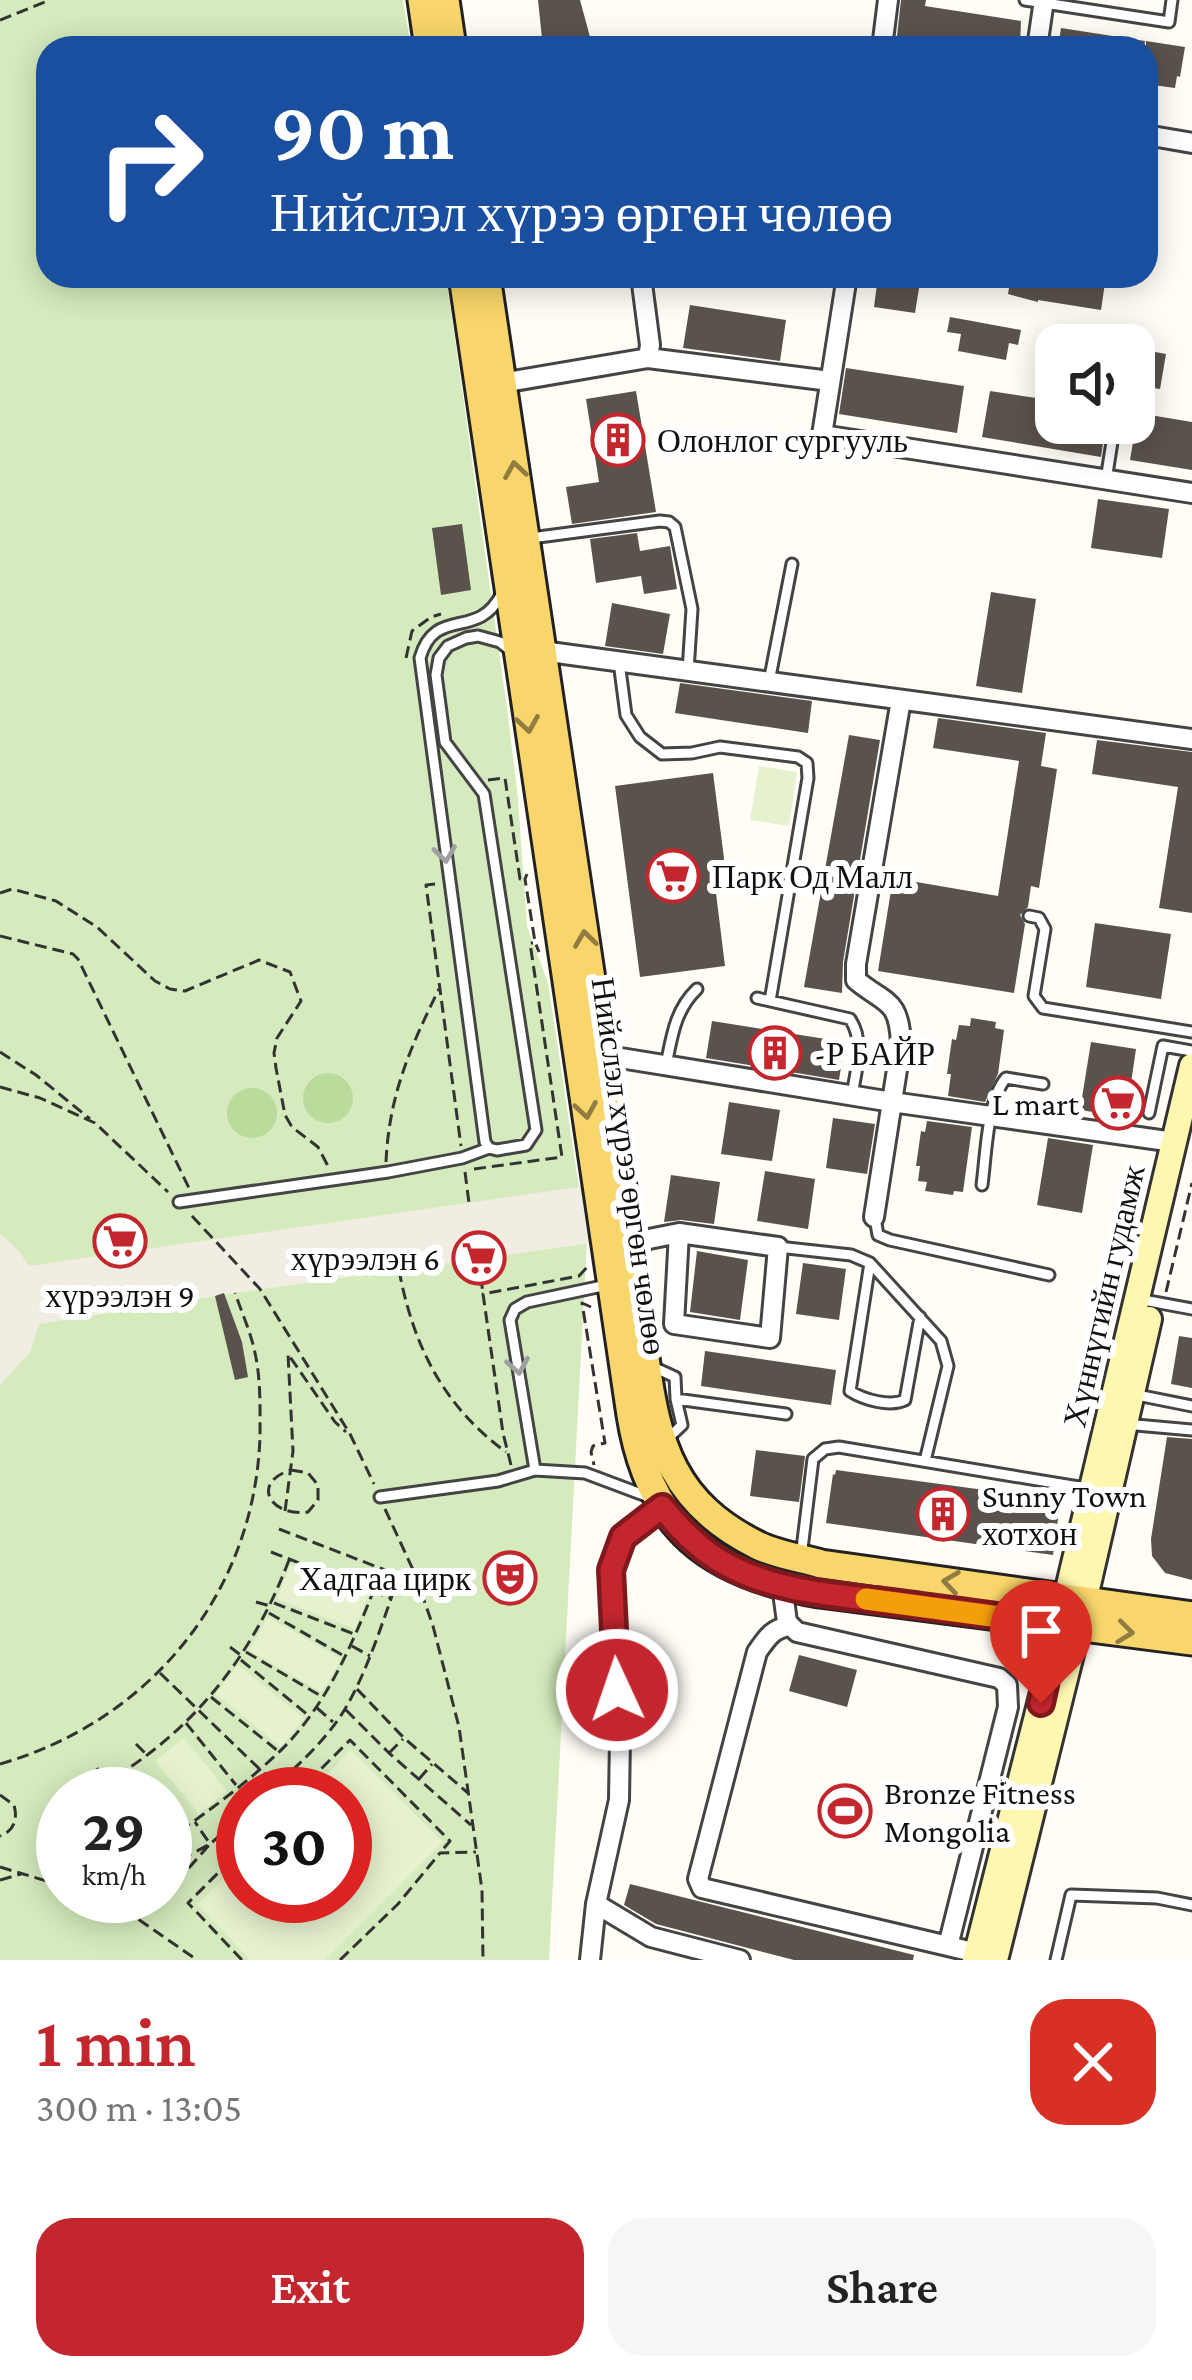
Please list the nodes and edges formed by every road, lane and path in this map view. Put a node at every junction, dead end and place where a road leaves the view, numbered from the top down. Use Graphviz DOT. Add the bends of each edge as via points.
graph roads {
  1 [pos="50,0"];
  2 [pos="422,0"];
  3 [pos="445,0"];
  4 [pos="889,0"];
  5 [pos="1172,0"];
  6 [pos="1038,1"];
  7 [pos="0,20"];
  8 [pos="427,36"];
  9 [pos="450,36"];
  10 [pos="884,36"];
  11 [pos="1037,36"];
  12 [pos="1158,137"];
  13 [pos="1192,142"];
  14 [pos="466,288"];
  15 [pos="488,288"];
  16 [pos="643,288"];
  17 [pos="845,288"];
  18 [pos="648,358"];
  19 [pos="830,381"];
  20 [pos="502,383"];
  21 [pos="495,419"];
  22 [pos="1112,444"];
  23 [pos="1106,480"];
  24 [pos="1192,493"];
  25 [pos="526,540"];
  26 [pos="792,564"];
  27 [pos="506,578"];
  28 [pos="530,653"];
  29 [pos="620,662"];
  30 [pos="688,671"];
  31 [pos="770,682"];
  32 [pos="901,700"];
  33 [pos="1192,739"];
  34 [pos="0,893"];
  35 [pos="1029,916"];
  36 [pos="0,936"];
  37 [pos="535,942"];
  38 [pos="697,989"];
  39 [pos="1192,1032"];
  40 [pos="592,1041"];
  41 [pos="0,1052"];
  42 [pos="666,1065"];
  43 [pos="1192,1066"];
  44 [pos="1043,1084"];
  45 [pos="0,1087"];
  46 [pos="852,1095"];
  47 [pos="892,1102"];
  48 [pos="1149,1113"];
  49 [pos="992,1116"];
  50 [pos="95,1123"];
  51 [pos="1183,1136"];
  52 [pos="489,1148"];
  53 [pos="462,1158"];
  54 [pos="386,1165"];
  55 [pos="340,1180"];
  56 [pos="982,1185"];
  57 [pos="193,1201"];
  58 [pos="179,1202"];
  59 [pos="469,1203"];
  60 [pos="874,1217"];
  61 [pos="679,1232"];
  62 [pos="631,1247"];
  63 [pos="778,1247"];
  64 [pos="478,1259"];
  65 [pos="870,1263"];
  66 [pos="398,1270"];
  67 [pos="1048,1275"];
  68 [pos="612,1284"];
  69 [pos="235,1293"];
  70 [pos="483,1294"];
  71 [pos="1145,1300"];
  72 [pos="1192,1309"];
  73 [pos="920,1317"];
  74 [pos="293,1343"];
  75 [pos="288,1354"];
  76 [pos="646,1364"];
  77 [pos="1132,1394"];
  78 [pos="676,1399"];
  79 [pos="1192,1406"];
  80 [pos="786,1414"];
  81 [pos="1116,1423"];
  82 [pos="1192,1430"];
  83 [pos="350,1434"];
  84 [pos="662,1443"];
  85 [pos="507,1453"];
  86 [pos="925,1461"];
  87 [pos="291,1470"];
  88 [pos="536,1470"];
  89 [pos="1091,1489"];
  90 [pos="380,1497"];
  91 [pos="659,1503"];
  92 [pos="285,1511"];
  93 [pos="279,1529"];
  94 [pos="271,1552"];
  95 [pos="801,1558"];
  96 [pos="290,1560"];
  97 [pos="415,1574"];
  98 [pos="400,1576"];
  99 [pos="782,1585"];
  100 [pos="373,1592"];
  101 [pos="391,1598"];
  102 [pos="256,1602"];
  103 [pos="270,1607"];
  104 [pos="1071,1613"];
  105 [pos="1192,1616"];
  106 [pos="789,1626"];
  107 [pos="356,1635"];
  108 [pos="1192,1641"];
  109 [pos="351,1646"];
  110 [pos="230,1647"];
  111 [pos="243,1656"];
  112 [pos="370,1656"];
  113 [pos="345,1657"];
  114 [pos="159,1672"];
  115 [pos="355,1688"];
  116 [pos="211,1696"];
  117 [pos="322,1697"];
  118 [pos="316,1707"];
  119 [pos="345,1709"];
  120 [pos="199,1711"];
  121 [pos="309,1716"];
  122 [pos="186,1723"];
  123 [pos="335,1724"];
  124 [pos="404,1738"];
  125 [pos="136,1744"];
  126 [pos="280,1752"];
  127 [pos="389,1754"];
  128 [pos="147,1755"];
  129 [pos="434,1762"];
  130 [pos="0,1764"];
  131 [pos="129,1767"];
  132 [pos="222,1767"];
  133 [pos="255,1767"];
  134 [pos="262,1767"];
  135 [pos="294,1767"];
  136 [pos="323,1767"];
  137 [pos="419,1779"];
  138 [pos="469,1793"];
  139 [pos="0,1795"];
  140 [pos="216,1803"];
  141 [pos="194,1821"];
  142 [pos="474,1828"];
  143 [pos="0,1836"];
  144 [pos="216,1839"];
  145 [pos="210,1844"];
  146 [pos="478,1852"];
  147 [pos="440,1853"];
  148 [pos="192,1854"];
  149 [pos="192,1865"];
  150 [pos="0,1867"];
  151 [pos="25,1873"];
  152 [pos="216,1875"];
  153 [pos="36,1877"];
  154 [pos="0,1880"];
  155 [pos="596,1904"];
  156 [pos="1192,1905"];
  157 [pos="144,1923"];
  158 [pos="948,1946"];
  159 [pos="982,1957"];
  160 [pos="197,1960"];
  161 [pos="242,1960"];
  162 [pos="340,1960"];
  163 [pos="483,1960"];
  164 [pos="590,1960"];
  165 [pos="740,1960"];
  166 [pos="1056,1960"];
  1 -- 7 [label="path"];
  2 -- 8 [label="main road"];
  3 -- 9 [label="main road"];
  4 -- 10 [label="street"];
  5 -- 6 [label="lane" via="1168,22"];
  6 -- 11 [label="street"];
  12 -- 13 [label="street"];
  14 -- 21 [label="main road, Нийслэл хүрээ өргөн чөлөө"];
  15 -- 20 [label="main road, Нийслэл хүрээ өргөн чөлөө"];
  16 -- 18 [label="street"];
  17 -- 19 [label="street"];
  18 -- 19 [label="street"];
  18 -- 20 [label="street"];
  19 -- 23 [label="street" via="822,435"];
  20 -- 21 [label="main road, Нийслэл хүрээ өргөн чөлөө"];
  25 -- 21 [label="main road, Нийслэл хүрээ өргөн чөлөө, one-way"];
  21 -- 27 [label="main road, Нийслэл хүрээ өргөн чөлөө"];
  22 -- 23 [label="lane"];
  23 -- 24 [label="street"];
  25 -- 28 [label="main road, Нийслэл хүрээ өргөн чөлөө"];
  25 -- 30 [label="lane" via="669,522 692,609"];
  26 -- 31 [label="lane"];
  27 -- 28 [label="main road, Нийслэл хүрээ өргөн чөлөө"];
  27 -- 52 [label="lane, one-way" via="485,615 440,628 420,658"];
  28 -- 29 [label="street"];
  28 -- 40 [label="main road, Нийслэл хүрээ өргөн чөлөө"];
  28 -- 52 [label="lane" via="466,638 448,646 436,675 445,742 484,794 536,1130 526,1144"];
  29 -- 30 [label="street"];
  29 -- 46 [label="lane" via="626,715 662,754 721,747 806,763 764,1000 850,1019 858,1056"];
  30 -- 31 [label="street"];
  31 -- 32 [label="street"];
  32 -- 33 [label="street"];
  32 -- 47 [label="street" via="856,964 856,980 900,1019"];
  34 -- 55 [label="path" via="56,901 170,989 185,992 259,960 290,972 302,1001 274,1054 285,1115"];
  35 -- 39 [label="lane" via="1046,929 1034,996 1043,1008"];
  36 -- 57 [label="path" via="78,959"];
  37 -- 59 [label="path" via="562,1157 464,1170"];
  38 -- 42 [label="lane" via="675,1023"];
  40 -- 42 [label="street"];
  40 -- 62 [label="main road, Нийслэл хүрээ өргөн чөлөө"];
  40 -- 68 [label="main road, Нийслэл хүрээ өргөн чөлөө, one-way"];
  41 -- 50 [label="path"];
  42 -- 46 [label="street"];
  43 -- 48 [label="lane" via="1163,1046"];
  43 -- 51 [label="main road, Хүннүгийн гудамж"];
  44 -- 49 [label="lane" via="1006,1078"];
  45 -- 50 [label="path"];
  46 -- 47 [label="street"];
  47 -- 49 [label="street"];
  47 -- 60 [label="street"];
  49 -- 51 [label="street"];
  49 -- 56 [label="lane"];
  50 -- 58 [label="path"];
  51 -- 71 [label="main road, Хүннүгийн гудамж"];
  52 -- 53 [label="lane"];
  53 -- 54 [label="path" via="440,988 397,1084"];
  53 -- 55 [label="lane"];
  55 -- 57 [label="lane"];
  57 -- 58 [label="lane"];
  58 -- 74 [label="path" via="260,1289"];
  60 -- 67 [label="lane" via="878,1235 890,1240"];
  61 -- 62 [label="street"];
  61 -- 63 [label="street"];
  61 -- 63 [label="street" via="674,1324 770,1338"];
  62 -- 76 [label="main road, Нийслэл хүрээ өргөн чөлөө"];
  63 -- 65 [label="lane"];
  64 -- 70 [label="path"];
  65 -- 73 [label="lane"];
  65 -- 73 [label="lane" via="850,1391 905,1400"];
  66 -- 85 [label="path" via="424,1358 464,1415"];
  68 -- 88 [label="lane, one-way" via="527,1302 510,1320"];
  68 -- 91 [label="main road, Нийслэл хүрээ өргөн чөлөө" via="637,1450"];
  69 -- 114 [label="path" via="259,1380 254,1494 220,1590"];
  71 -- 72 [label="lane"];
  71 -- 77 [label="main road, Хүннүгийн гудамж"];
  71 -- 81 [label="main road, Хүннүгийн гудамж"];
  73 -- 86 [label="lane" via="941,1341 948,1366"];
  74 -- 75 [label="path"];
  74 -- 83 [label="path"];
  75 -- 83 [label="path"];
  75 -- 87 [label="path"];
  76 -- 78 [label="lane" via="675,1377"];
  76 -- 84 [label="main road, Нийслэл хүрээ өргөн чөлөө"];
  77 -- 79 [label="lane"];
  77 -- 81 [label="main road, Хүннүгийн гудамж"];
  78 -- 80 [label="lane"];
  78 -- 84 [label="lane" via="682,1425"];
  81 -- 82 [label="lane"];
  81 -- 89 [label="main road, Хүннүгийн гудамж"];
  81 -- 104 [label="main road, Хүннүгийн гудамж"];
  83 -- 90 [label="path"];
  84 -- 95 [label="main road, Нийслэл хүрээ өргөн чөлөө" via="683,1486 725,1527"];
  86 -- 89 [label="lane"];
  86 -- 95 [label="lane" via="825,1449 813,1459"];
  87 -- 92 [label="path"];
  87 -- 92 [label="path" via="274,1478 269,1492"];
  87 -- 92 [label="path" via="311,1475 318,1496 308,1512"];
  88 -- 90 [label="lane"];
  88 -- 91 [label="lane" via="585,1473"];
  89 -- 104 [label="main road, Хүннүгийн гудамж"];
  90 -- 97 [label="path"];
  91 -- 99 [label="main road, Нийслэл хүрээ өргөн чөлөө" via="704,1551"];
  91 -- 155 [label="street" via="623,1537 611,1570 619,1800"];
  93 -- 98 [label="path"];
  94 -- 96 [label="path"];
  104 -- 95 [label="main road, Нийслэл хүрээ өргөн чөлөө, one-way"];
  96 -- 100 [label="path"];
  96 -- 103 [label="path"];
  97 -- 98 [label="path"];
  97 -- 138 [label="path"];
  98 -- 101 [label="path"];
  99 -- 104 [label="main road, Нийслэл хүрээ өргөн чөлөө"];
  99 -- 106 [label="street"];
  100 -- 101 [label="path"];
  100 -- 107 [label="path"];
  101 -- 112 [label="path"];
  102 -- 103 [label="path"];
  103 -- 107 [label="path"];
  103 -- 111 [label="path"];
  103 -- 113 [label="path"];
  104 -- 105 [label="main road, Нийслэл хүрээ өргөн чөлөө"];
  104 -- 108 [label="main road, Нийслэл хүрээ өргөн чөлөө, one-way"];
  104 -- 159 [label="main road, Хүннүгийн гудамж"];
  106 -- 158 [label="street" via="1007,1685"];
  106 -- 158 [label="street" via="758,1652 702,1888"];
  107 -- 109 [label="path"];
  109 -- 112 [label="path"];
  109 -- 113 [label="path"];
  110 -- 111 [label="path"];
  111 -- 116 [label="path"];
  111 -- 117 [label="path"];
  111 -- 121 [label="path"];
  112 -- 115 [label="path"];
  113 -- 117 [label="path"];
  114 -- 120 [label="path"];
  114 -- 130 [label="path" via="87,1729"];
  115 -- 119 [label="path"];
  115 -- 124 [label="path"];
  116 -- 120 [label="path"];
  116 -- 126 [label="path"];
  117 -- 118 [label="path"];
  118 -- 121 [label="path"];
  118 -- 123 [label="path"];
  119 -- 123 [label="path"];
  119 -- 127 [label="path"];
  120 -- 122 [label="path"];
  120 -- 133 [label="path"];
  121 -- 126 [label="path"];
  122 -- 128 [label="path"];
  122 -- 132 [label="path"];
  123 -- 135 [label="path"];
  124 -- 127 [label="path"];
  124 -- 129 [label="path"];
  125 -- 128 [label="path"];
  126 -- 134 [label="path"];
  127 -- 137 [label="path"];
  128 -- 131 [label="path"];
  129 -- 137 [label="path"];
  129 -- 138 [label="path"];
  136 -- 147 [label="path" via="350,1740 450,1841"];
  137 -- 142 [label="path"];
  138 -- 142 [label="path"];
  139 -- 143 [label="path" via="16,1818"];
  140 -- 141 [label="path"];
  141 -- 145 [label="path"];
  142 -- 146 [label="path"];
  144 -- 145 [label="path"];
  145 -- 148 [label="path"];
  145 -- 149 [label="path"];
  146 -- 147 [label="path"];
  146 -- 163 [label="path"];
  147 -- 162 [label="path"];
  150 -- 151 [label="path"];
  151 -- 153 [label="path"];
  151 -- 154 [label="path"];
  152 -- 161 [label="path" via="188,1904"];
  155 -- 164 [label="street"];
  155 -- 165 [label="street" via="650,1937"];
  156 -- 166 [label="lane" via="1072,1895"];
  157 -- 160 [label="path"];
  158 -- 159 [label="street"];
}
